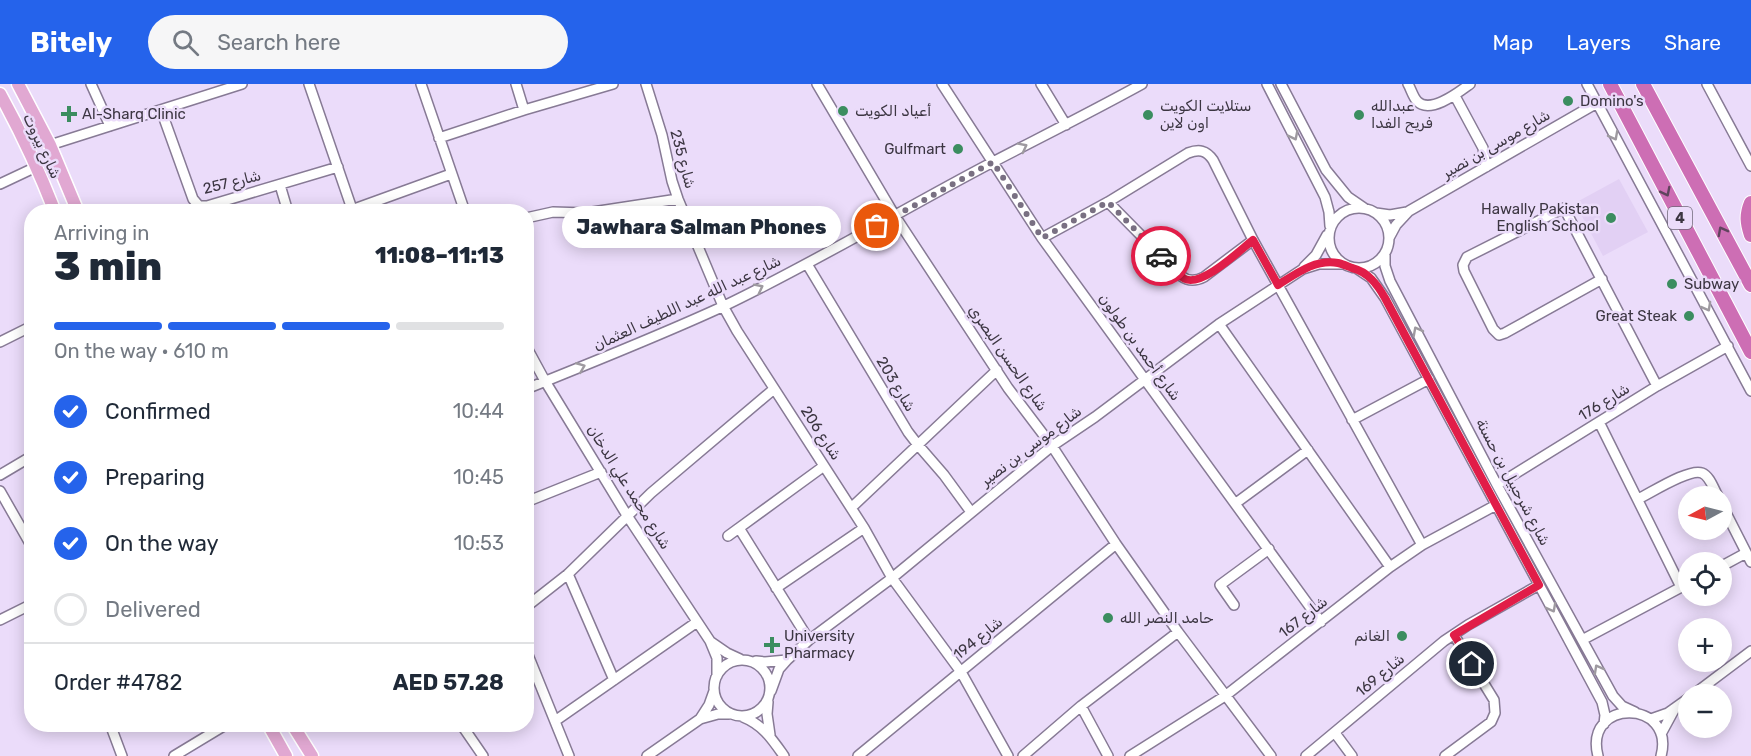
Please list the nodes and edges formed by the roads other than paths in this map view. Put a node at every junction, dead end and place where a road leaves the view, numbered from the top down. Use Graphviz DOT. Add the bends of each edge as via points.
graph roads {
  1 [pos="18,84"];
  2 [pos="91,84"];
  3 [pos="242,84"];
  4 [pos="309,84"];
  5 [pos="422,84"];
  6 [pos="516,84"];
  7 [pos="613,84"];
  8 [pos="646,84"];
  9 [pos="817,84"];
  10 [pos="942,84"];
  11 [pos="1041,84"];
  12 [pos="1142,84"];
  13 [pos="1267,84"];
  14 [pos="1281,84"];
  15 [pos="1408,84"];
  16 [pos="1470,84"];
  17 [pos="1587,84"];
  18 [pos="1610,84"];
  19 [pos="1643,84"];
  20 [pos="1707,84"];
  21 [pos="599,86"];
  22 [pos="215,88"];
  23 [pos="0,94"];
  24 [pos="1455,96"];
  25 [pos="1597,103"];
  26 [pos="161,110"];
  27 [pos="524,110"];
  28 [pos="1066,125"];
  29 [pos="110,126"];
  30 [pos="439,138"];
  31 [pos="50,145"];
  32 [pos="993,162"];
  33 [pos="1751,165"];
  34 [pos="1486,166"];
  35 [pos="36,167"];
  36 [pos="338,167"];
  37 [pos="451,174"];
  38 [pos="0,184"];
  39 [pos="280,185"];
  40 [pos="678,199"];
  41 [pos="1108,202"];
  42 [pos="1751,203"];
  43 [pos="52,204"];
  44 [pos="75,204"];
  45 [pos="197,204"];
  46 [pos="214,204"];
  47 [pos="286,204"];
  48 [pos="347,204"];
  49 [pos="366,204"];
  50 [pos="462,204"];
  51 [pos="1369,210"];
  52 [pos="1409,211"];
  53 [pos="534,216"];
  54 [pos="895,216"];
  55 [pos="1329,231"];
  56 [pos="1751,235"];
  57 [pos="1042,238"];
  58 [pos="1389,238"];
  59 [pos="1253,240"];
  60 [pos="1385,253"];
  61 [pos="807,264"];
  62 [pos="1342,264"];
  63 [pos="1356,268"];
  64 [pos="1303,269"];
  65 [pos="1602,279"];
  66 [pos="1750,284"];
  67 [pos="1278,285"];
  68 [pos="1724,302"];
  69 [pos="723,306"];
  70 [pos="1219,324"];
  71 [pos="24,330"];
  72 [pos="0,342"];
  73 [pos="1728,346"];
  74 [pos="1751,352"];
  75 [pos="1751,359"];
  76 [pos="534,361"];
  77 [pos="997,370"];
  78 [pos="1144,379"];
  79 [pos="1429,380"];
  80 [pos="545,381"];
  81 [pos="534,386"];
  82 [pos="1657,386"];
  83 [pos="774,389"];
  84 [pos="1751,392"];
  85 [pos="1352,420"];
  86 [pos="1599,422"];
  87 [pos="918,445"];
  88 [pos="1052,446"];
  89 [pos="1308,450"];
  90 [pos="24,461"];
  91 [pos="824,466"];
  92 [pos="600,472"];
  93 [pos="0,475"];
  94 [pos="1497,485"];
  95 [pos="1712,486"];
  96 [pos="0,491"];
  97 [pos="534,499"];
  98 [pos="1638,499"];
  99 [pos="1236,503"];
  100 [pos="1496,505"];
  101 [pos="851,508"];
  102 [pos="971,512"];
  103 [pos="628,517"];
  104 [pos="1732,524"];
  105 [pos="739,528"];
  106 [pos="864,528"];
  107 [pos="24,533"];
  108 [pos="728,536"];
  109 [pos="1116,544"];
  110 [pos="1422,545"];
  111 [pos="1269,549"];
  112 [pos="1749,557"];
  113 [pos="1732,563"];
  114 [pos="1389,567"];
  115 [pos="1678,572"];
  116 [pos="568,574"];
  117 [pos="892,578"];
  118 [pos="1539,585"];
  119 [pos="776,588"];
  120 [pos="1678,589"];
  121 [pos="534,601"];
  122 [pos="1234,605"];
  123 [pos="24,608"];
  124 [pos="0,620"];
  125 [pos="697,622"];
  126 [pos="1321,622"];
  127 [pos="1178,632"];
  128 [pos="1454,635"];
  129 [pos="1582,639"];
  130 [pos="809,640"];
  131 [pos="710,641"];
  132 [pos="1751,651"];
  133 [pos="744,659"];
  134 [pos="787,660"];
  135 [pos="534,670"];
  136 [pos="961,672"];
  137 [pos="717,676"];
  138 [pos="614,680"];
  139 [pos="1707,684"];
  140 [pos="714,691"];
  141 [pos="770,695"];
  142 [pos="1225,696"];
  143 [pos="1082,706"];
  144 [pos="1676,708"];
  145 [pos="1635,712"];
  146 [pos="736,715"];
  147 [pos="700,719"];
  148 [pos="1651,719"];
  149 [pos="555,721"];
  150 [pos="1604,724"];
  151 [pos="113,732"];
  152 [pos="214,732"];
  153 [pos="273,732"];
  154 [pos="296,732"];
  155 [pos="466,732"];
  156 [pos="1335,733"];
  157 [pos="1661,734"];
  158 [pos="770,735"];
  159 [pos="301,740"];
  160 [pos="1597,755"];
  161 [pos="122,756"];
  162 [pos="174,756"];
  163 [pos="288,756"];
  164 [pos="312,756"];
  165 [pos="483,756"];
  166 [pos="569,756"];
  167 [pos="647,756"];
  168 [pos="783,756"];
  169 [pos="858,756"];
  170 [pos="1008,756"];
  171 [pos="1023,756"];
  172 [pos="1108,756"];
  173 [pos="1130,756"];
  174 [pos="1271,756"];
  175 [pos="1306,756"];
  176 [pos="1352,756"];
  177 [pos="1444,756"];
  178 [pos="1661,756"];
  1 -- 31 [label="main road, شارع بيروت"];
  2 -- 29 [label="street"];
  3 -- 22 [label="street"];
  4 -- 36 [label="street"];
  5 -- 30 [label="street"];
  6 -- 27 [label="street"];
  7 -- 21 [label="street"];
  8 -- 40 [label="street, شارع 235"];
  9 -- 54 [label="street, شارع الحسن البصري"];
  10 -- 32 [label="street, شارع أحمد بن طولون"];
  11 -- 28 [label="street"];
  12 -- 28 [label="street, شارع عبد الله عبد اللطيف العثمان"];
  13 -- 55 [label="street, one-way" via="1325,197"];
  14 -- 51 [label="street" via="1332,179 1348,197"];
  15 -- 24 [label="street" via="1417,101 1427,106"];
  16 -- 24 [label="street"];
  17 -- 25 [label="street"];
  18 -- 68 [label="highway, 4, one-way"];
  66 -- 19 [label="highway, 4, one-way"];
  20 -- 33 [label="street"];
  21 -- 27 [label="street"];
  22 -- 26 [label="street"];
  23 -- 35 [label="main road, شارع بيروت"];
  24 -- 34 [label="street" via="1483,148"];
  25 -- 34 [label="street, شارع موسى بن نصير"];
  25 -- 73 [label="street, one-way"];
  26 -- 29 [label="street"];
  26 -- 45 [label="street, شارع 257"];
  27 -- 30 [label="street"];
  32 -- 28 [label="street, شارع عبد الله عبد اللطيف العثمان, one-way"];
  29 -- 31 [label="street"];
  30 -- 37 [label="street"];
  31 -- 44 [label="main road, شارع بيروت"];
  32 -- 54 [label="street, شارع عبد الله عبد اللطيف العثمان"];
  32 -- 57 [label="street, شارع أحمد بن طولون"];
  34 -- 52 [label="street, شارع موسى بن نصير"];
  35 -- 38 [label="street"];
  35 -- 43 [label="main road, شارع بيروت"];
  36 -- 39 [label="street, شارع 257"];
  36 -- 48 [label="street"];
  37 -- 49 [label="street"];
  37 -- 50 [label="street"];
  39 -- 46 [label="street, شارع 257"];
  39 -- 47 [label="street"];
  40 -- 53 [label="street"];
  40 -- 69 [label="street, شارع 235"];
  41 -- 57 [label="street"];
  41 -- 59 [label="street" via="1181,276 1191,280 1208,275"];
  41 -- 59 [label="street" via="1188,153 1203,151 1213,160"];
  42 -- 56 [label="highway" via="1747,224"];
  51 -- 52 [label="street, شارع موسى بن نصير" via="1390,215"];
  51 -- 55 [label="street" via="1347,210 1335,219"];
  51 -- 58 [label="street" via="1383,220"];
  52 -- 58 [label="street, شارع موسى بن نصير"];
  54 -- 61 [label="street, شارع عبد الله عبد اللطيف العثمان"];
  54 -- 77 [label="street, شارع الحسن البصري"];
  55 -- 62 [label="street" via="1332,253"];
  55 -- 64 [label="street, شارع موسى بن نصير"];
  57 -- 78 [label="street, شارع أحمد بن طولون"];
  58 -- 60 [label="street"];
  59 -- 67 [label="street"];
  60 -- 63 [label="street" via="1375,264"];
  94 -- 60 [label="street, شارع شرحبيل بن حسنة, one-way" via="1390,280"];
  69 -- 61 [label="street, شارع عبد الله عبد اللطيف العثمان, one-way"];
  61 -- 87 [label="street, شارع 203"];
  62 -- 63 [label="street"];
  62 -- 64 [label="street, شارع موسى بن نصير"];
  63 -- 79 [label="street, شارع شرحبيل بن حسنة" via="1382,291"];
  64 -- 67 [label="street, شارع موسى بن نصير"];
  65 -- 65 [label="street" via="1564,208 1464,261 1464,271 1499,334"];
  65 -- 82 [label="street"];
  67 -- 70 [label="street, شارع موسى بن نصير"];
  67 -- 85 [label="street"];
  68 -- 74 [label="highway, 4"];
  68 -- 75 [label="highway"];
  80 -- 69 [label="street, شارع عبد الله عبد اللطيف العثمان, one-way"];
  69 -- 83 [label="street, شارع 206"];
  70 -- 78 [label="street, شارع موسى بن نصير"];
  70 -- 89 [label="street"];
  71 -- 72 [label="street"];
  73 -- 82 [label="street, شارع 176"];
  73 -- 84 [label="street"];
  76 -- 80 [label="street, شارع محمد علي الدخان"];
  77 -- 87 [label="street"];
  77 -- 88 [label="street, شارع الحسن البصري"];
  78 -- 88 [label="street, شارع موسى بن نصير"];
  78 -- 99 [label="street, شارع أحمد بن طولون"];
  79 -- 85 [label="street"];
  79 -- 100 [label="street, شارع شرحبيل بن حسنة"];
  80 -- 81 [label="street, شارع عبد الله عبد اللطيف العثمان"];
  80 -- 92 [label="street, شارع محمد علي الدخان"];
  82 -- 86 [label="street, شارع 176"];
  83 -- 91 [label="street, شارع 206"];
  83 -- 103 [label="street"];
  85 -- 110 [label="street"];
  86 -- 94 [label="street, شارع 176"];
  86 -- 98 [label="street"];
  87 -- 101 [label="street"];
  87 -- 102 [label="street, شارع 203"];
  88 -- 102 [label="street, شارع موسى بن نصير"];
  88 -- 109 [label="street, شارع الحسن البصري"];
  89 -- 99 [label="street"];
  89 -- 114 [label="street"];
  90 -- 93 [label="street"];
  91 -- 101 [label="street, شارع 206"];
  91 -- 105 [label="street"];
  92 -- 97 [label="street"];
  92 -- 103 [label="street, شارع محمد علي الدخان"];
  94 -- 129 [label="street, شارع شرحبيل بن حسنة"];
  95 -- 98 [label="street" via="1706,475 1694,473"];
  96 -- 107 [label="street"];
  98 -- 115 [label="street"];
  99 -- 111 [label="street, شارع أحمد بن طولون"];
  100 -- 110 [label="street, شارع 167"];
  100 -- 118 [label="street, شارع شرحبيل بن حسنة"];
  101 -- 106 [label="street, شارع 206"];
  102 -- 117 [label="street, شارع موسى بن نصير"];
  103 -- 116 [label="street"];
  103 -- 125 [label="street, شارع محمد علي الدخان"];
  104 -- 112 [label="street"];
  105 -- 108 [label="street"];
  105 -- 119 [label="street"];
  106 -- 117 [label="street, شارع 206"];
  106 -- 119 [label="street"];
  109 -- 127 [label="street, شارع الحسن البصري"];
  109 -- 136 [label="street, شارع 194"];
  110 -- 114 [label="street, شارع 167"];
  111 -- 122 [label="street" via="1220,585"];
  111 -- 126 [label="street, شارع أحمد بن طولون"];
  112 -- 113 [label="street"];
  114 -- 126 [label="street, شارع 167"];
  116 -- 121 [label="street"];
  116 -- 138 [label="street"];
  117 -- 130 [label="street, شارع موسى بن نصير"];
  117 -- 136 [label="street, شارع 206"];
  118 -- 128 [label="street, شارع 169"];
  118 -- 150 [label="street, شارع شرحبيل بن حسنة, one-way" via="1602,702"];
  119 -- 130 [label="street"];
  120 -- 129 [label="street"];
  123 -- 124 [label="street"];
  125 -- 131 [label="street, شارع محمد علي الدخان"];
  125 -- 138 [label="street"];
  126 -- 142 [label="street, شارع 167"];
  127 -- 142 [label="street, شارع الحسن البصري"];
  127 -- 143 [label="street"];
  128 -- 156 [label="street, شارع 169"];
  128 -- 177 [label="street" via="1494,700 1495,713 1491,722"];
  145 -- 129 [label="street, شارع شرحبيل بن حسنة, one-way" via="1615,700"];
  130 -- 134 [label="street, شارع موسى بن نصير"];
  131 -- 133 [label="street, شارع محمد علي الدخان"];
  131 -- 137 [label="street, شارع محمد علي الدخان" via="717,658"];
  132 -- 139 [label="street"];
  133 -- 134 [label="street"];
  133 -- 137 [label="street" via="731,661"];
  133 -- 141 [label="street" via="768,674"];
  134 -- 141 [label="street, شارع موسى بن نصير" via="776,675"];
  135 -- 149 [label="street"];
  136 -- 169 [label="street, شارع 194"];
  136 -- 170 [label="street, شارع 206"];
  137 -- 140 [label="street"];
  138 -- 149 [label="street"];
  140 -- 146 [label="street" via="723,709"];
  140 -- 147 [label="street"];
  141 -- 146 [label="street" via="758,712"];
  141 -- 158 [label="street"];
  142 -- 173 [label="street, شارع 167"];
  142 -- 174 [label="street, شارع الحسن البصري"];
  143 -- 171 [label="street"];
  143 -- 172 [label="street"];
  144 -- 148 [label="street"];
  144 -- 157 [label="street"];
  145 -- 148 [label="street, شارع شرحبيل بن حسنة"];
  145 -- 150 [label="street" via="1618,714"];
  146 -- 147 [label="street"];
  146 -- 158 [label="street"];
  147 -- 167 [label="street"];
  148 -- 157 [label="street"];
  149 -- 166 [label="street"];
  150 -- 160 [label="street" via="1598,734"];
  151 -- 161 [label="street"];
  152 -- 162 [label="street"];
  153 -- 163 [label="main road"];
  154 -- 159 [label="main road"];
  155 -- 165 [label="street"];
  156 -- 175 [label="street, شارع 169"];
  156 -- 176 [label="street"];
  157 -- 178 [label="street"];
  158 -- 168 [label="street"];
  159 -- 163 [label="main road" via="301,751"];
  159 -- 164 [label="main road"];
}
